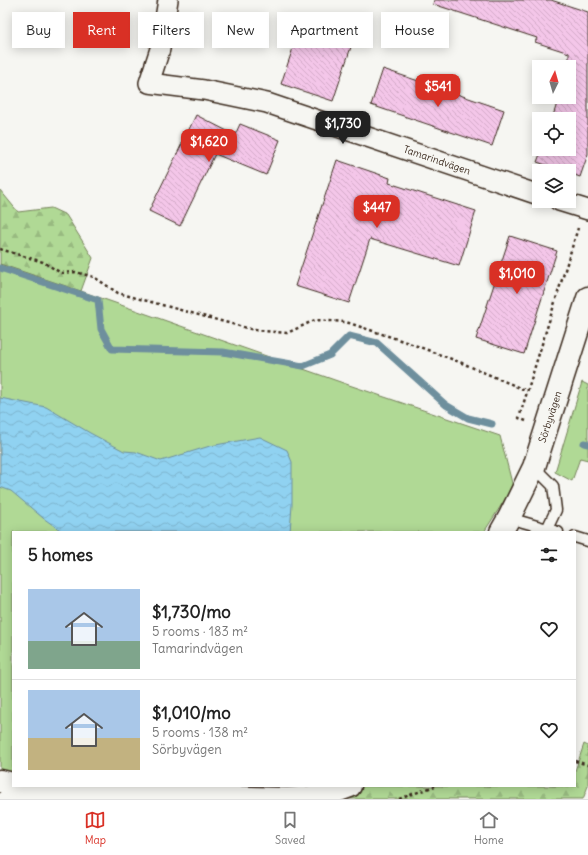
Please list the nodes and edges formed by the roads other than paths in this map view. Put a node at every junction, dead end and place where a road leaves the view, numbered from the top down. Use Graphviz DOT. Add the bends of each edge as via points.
graph roads {
  1 [pos="168,0"];
  2 [pos="532,192"];
  3 [pos="576,207"];
  4 [pos="586,210"];
  5 [pos="588,298"];
  6 [pos="534,467"];
  7 [pos="505,525"];
  8 [pos="547,529"];
  9 [pos="554,531"];
  10 [pos="576,537"];
  11 [pos="588,541"];
  12 [pos="0,781"];
  13 [pos="12,784"];
  14 [pos="35,787"];
  15 [pos="347,787"];
  16 [pos="70,792"];
  17 [pos="7,799"];
  1 -- 2 [label="street, Tamarindvägen" via="160,49 149,83 204,90 267,103"];
  3 -- 4 [label="street"];
  5 -- 6 [label="street, Sörbyvägen"];
  6 -- 7 [label="street, Sörbyvägen"];
  6 -- 8 [label="lane" via="553,486 556,510"];
  7 -- 8 [label="lane"];
  8 -- 9 [label="lane"];
  10 -- 11 [label="lane"];
  12 -- 13 [label="street"];
  14 -- 16 [label="street"];
  15 -- 16 [label="street" via="323,796 288,799"];
  16 -- 17 [label="street"];
}
